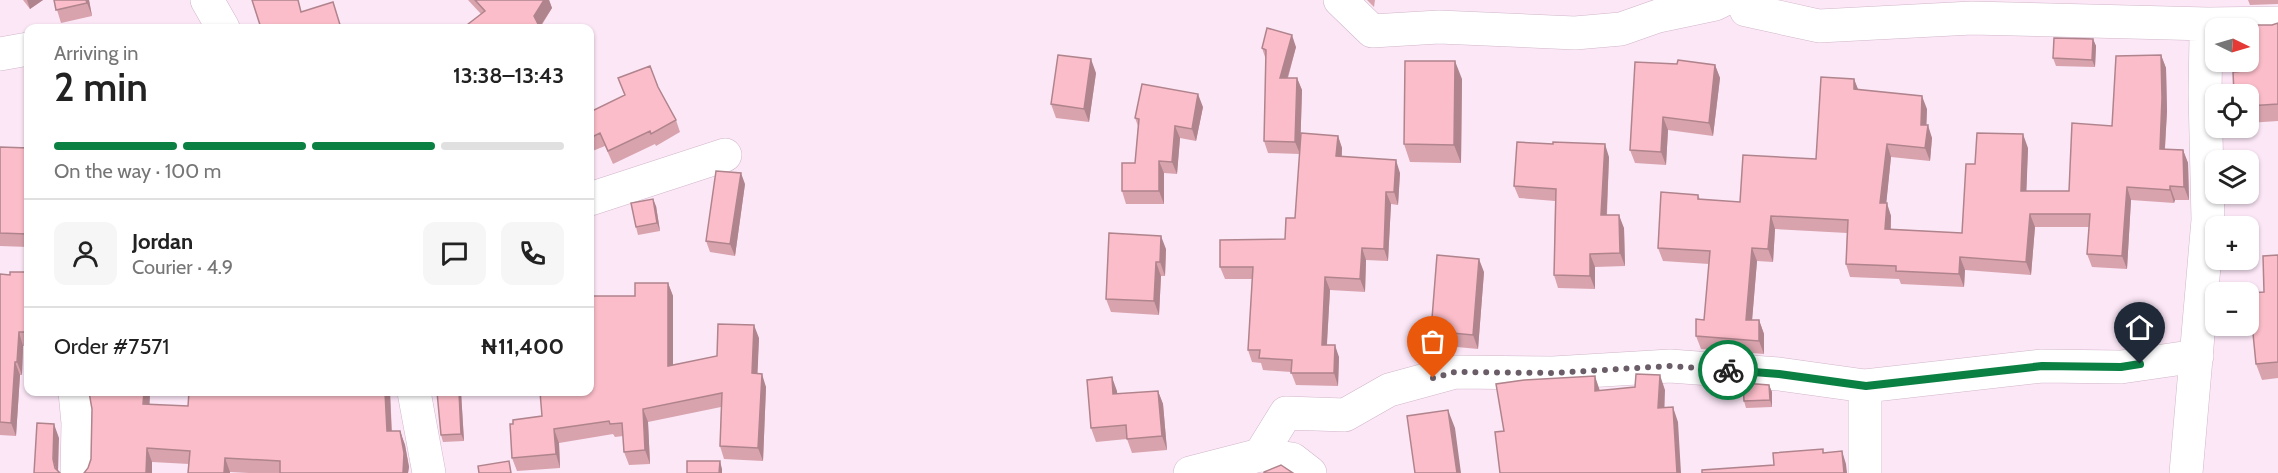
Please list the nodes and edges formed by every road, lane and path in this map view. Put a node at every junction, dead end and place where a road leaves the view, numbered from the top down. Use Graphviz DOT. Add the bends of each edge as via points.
graph roads {
  1 [pos="207,0"];
  2 [pos="1340,0"];
  3 [pos="1723,0"];
  4 [pos="1747,0"];
  5 [pos="2259,23"];
  6 [pos="2278,23"];
  7 [pos="221,24"];
  8 [pos="2205,24"];
  9 [pos="24,50"];
  10 [pos="0,54"];
  11 [pos="2205,72"];
  12 [pos="725,156"];
  13 [pos="594,198"];
  14 [pos="2197,356"];
  15 [pos="1866,386"];
  16 [pos="75,396"];
  17 [pos="415,396"];
  18 [pos="1286,413"];
  19 [pos="1260,455"];
  20 [pos="1301,466"];
  21 [pos="77,473"];
  22 [pos="429,473"];
  23 [pos="1190,473"];
  24 [pos="1865,473"];
  25 [pos="2186,473"];
  1 -- 7 [label="street"];
  2 -- 3 [label="street" via="1372,31 1439,27 1575,33 1621,29"];
  4 -- 8 [label="street" via="1746,10 1819,26 1972,18"];
  5 -- 6 [label="street"];
  9 -- 10 [label="street"];
  11 -- 14 [label="street" via="2208,219"];
  12 -- 13 [label="street"];
  14 -- 15 [label="street" via="2121,367 2042,366"];
  14 -- 25 [label="street"];
  15 -- 18 [label="street" via="1779,374 1670,366 1553,373 1455,372 1389,390 1345,415"];
  15 -- 24 [label="street"];
  16 -- 21 [label="street"];
  17 -- 22 [label="street"];
  18 -- 19 [label="street"];
  18 -- 20 [label="street"];
  19 -- 20 [label="street"];
  19 -- 23 [label="street"];
}
